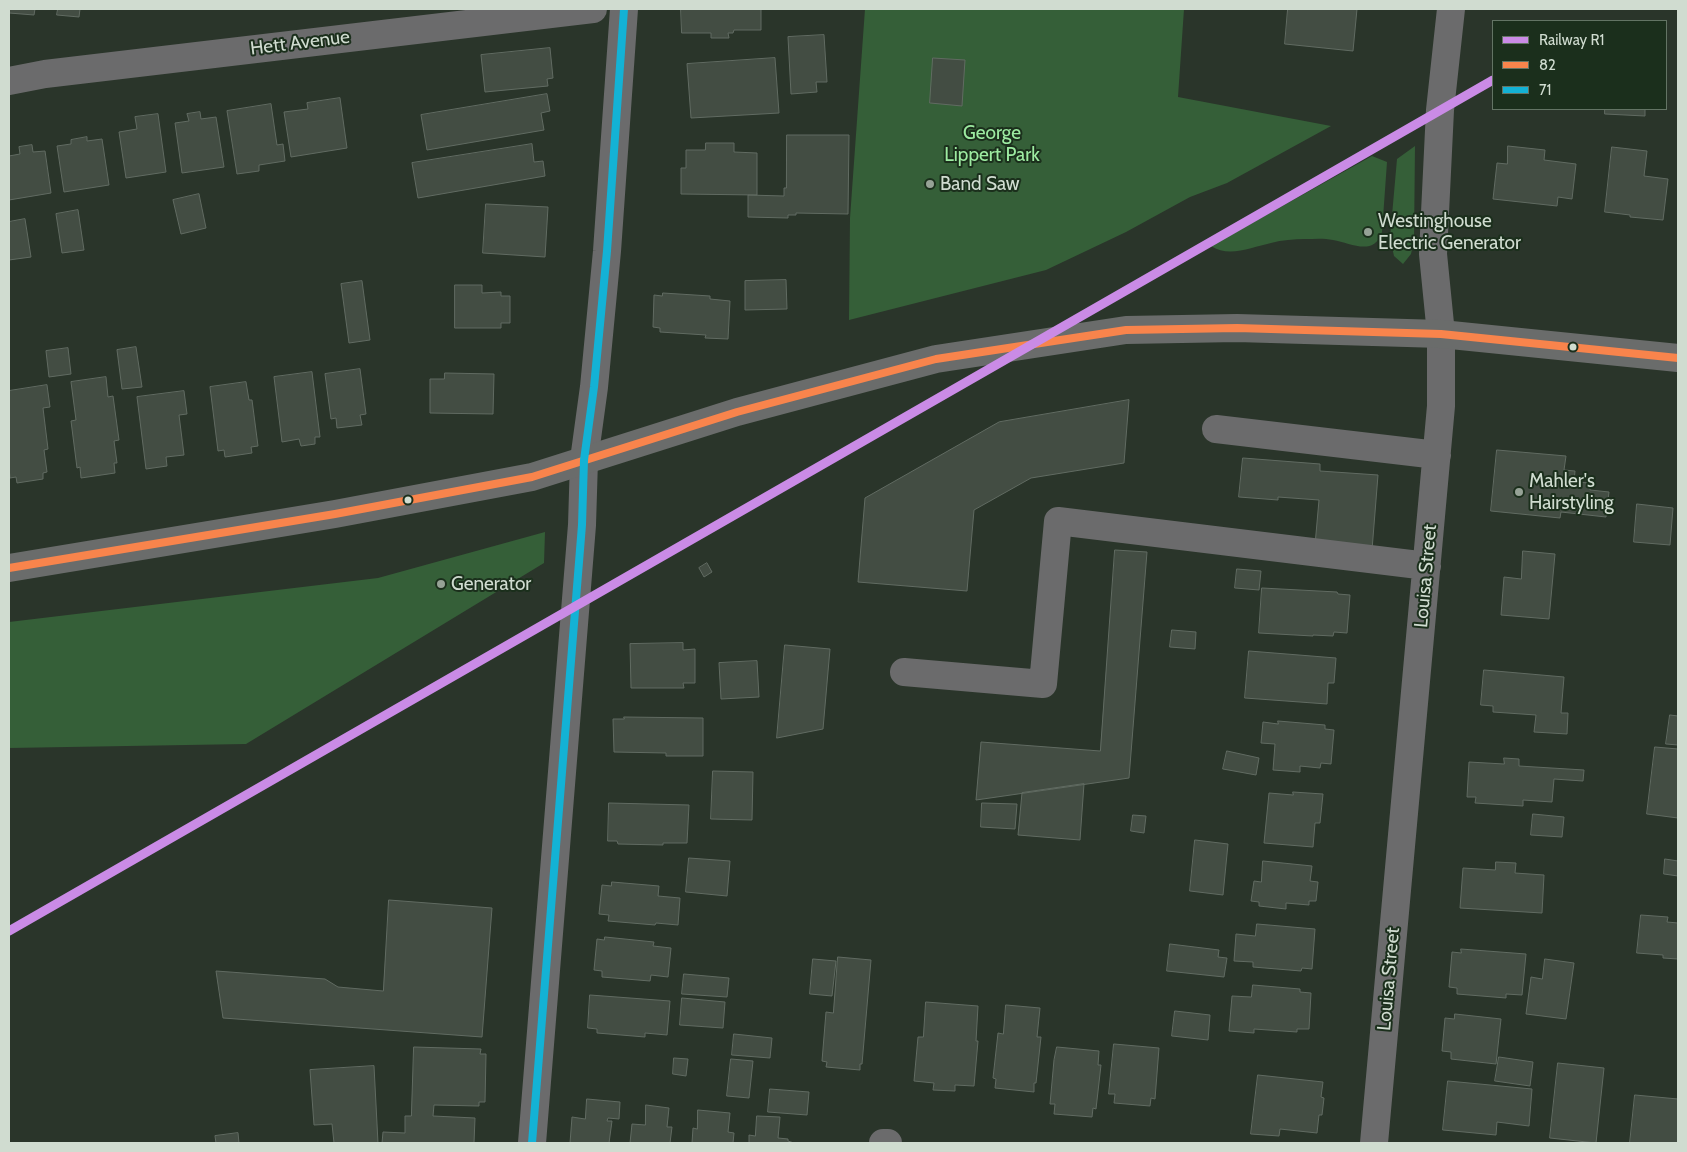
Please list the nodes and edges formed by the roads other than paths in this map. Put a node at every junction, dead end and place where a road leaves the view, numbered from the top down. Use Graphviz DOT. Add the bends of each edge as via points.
graph roads {
  1 [pos="593,9"];
  2 [pos="624,9"];
  3 [pos="1452,9"];
  4 [pos="9,81"];
  5 [pos="1441,334"];
  6 [pos="1678,358"];
  7 [pos="1216,429"];
  8 [pos="1436,456"];
  9 [pos="584,460"];
  10 [pos="1427,566"];
  11 [pos="9,568"];
  12 [pos="904,672"];
  13 [pos="532,1143"];
  14 [pos="883,1143"];
  15 [pos="888,1143"];
  16 [pos="1374,1143"];
  1 -- 4 [label="street, Hett Avenue" via="45,74"];
  2 -- 9 [label="street" via="607,251"];
  3 -- 5 [label="street, Louisa Street" via="1440,110 1432,254"];
  5 -- 6 [label="main road"];
  5 -- 8 [label="street, Louisa Street" via="1441,406"];
  5 -- 9 [label="main road" via="1237,328 1126,330 1071,338 936,359 737,412"];
  7 -- 8 [label="street"];
  8 -- 10 [label="street, Louisa Street"];
  9 -- 11 [label="main road" via="532,477 459,492"];
  9 -- 13 [label="street" via="582,526"];
  10 -- 12 [label="street" via="1058,521 1043,684"];
  10 -- 16 [label="street, Louisa Street"];
  14 -- 15 [label="street"];
}
